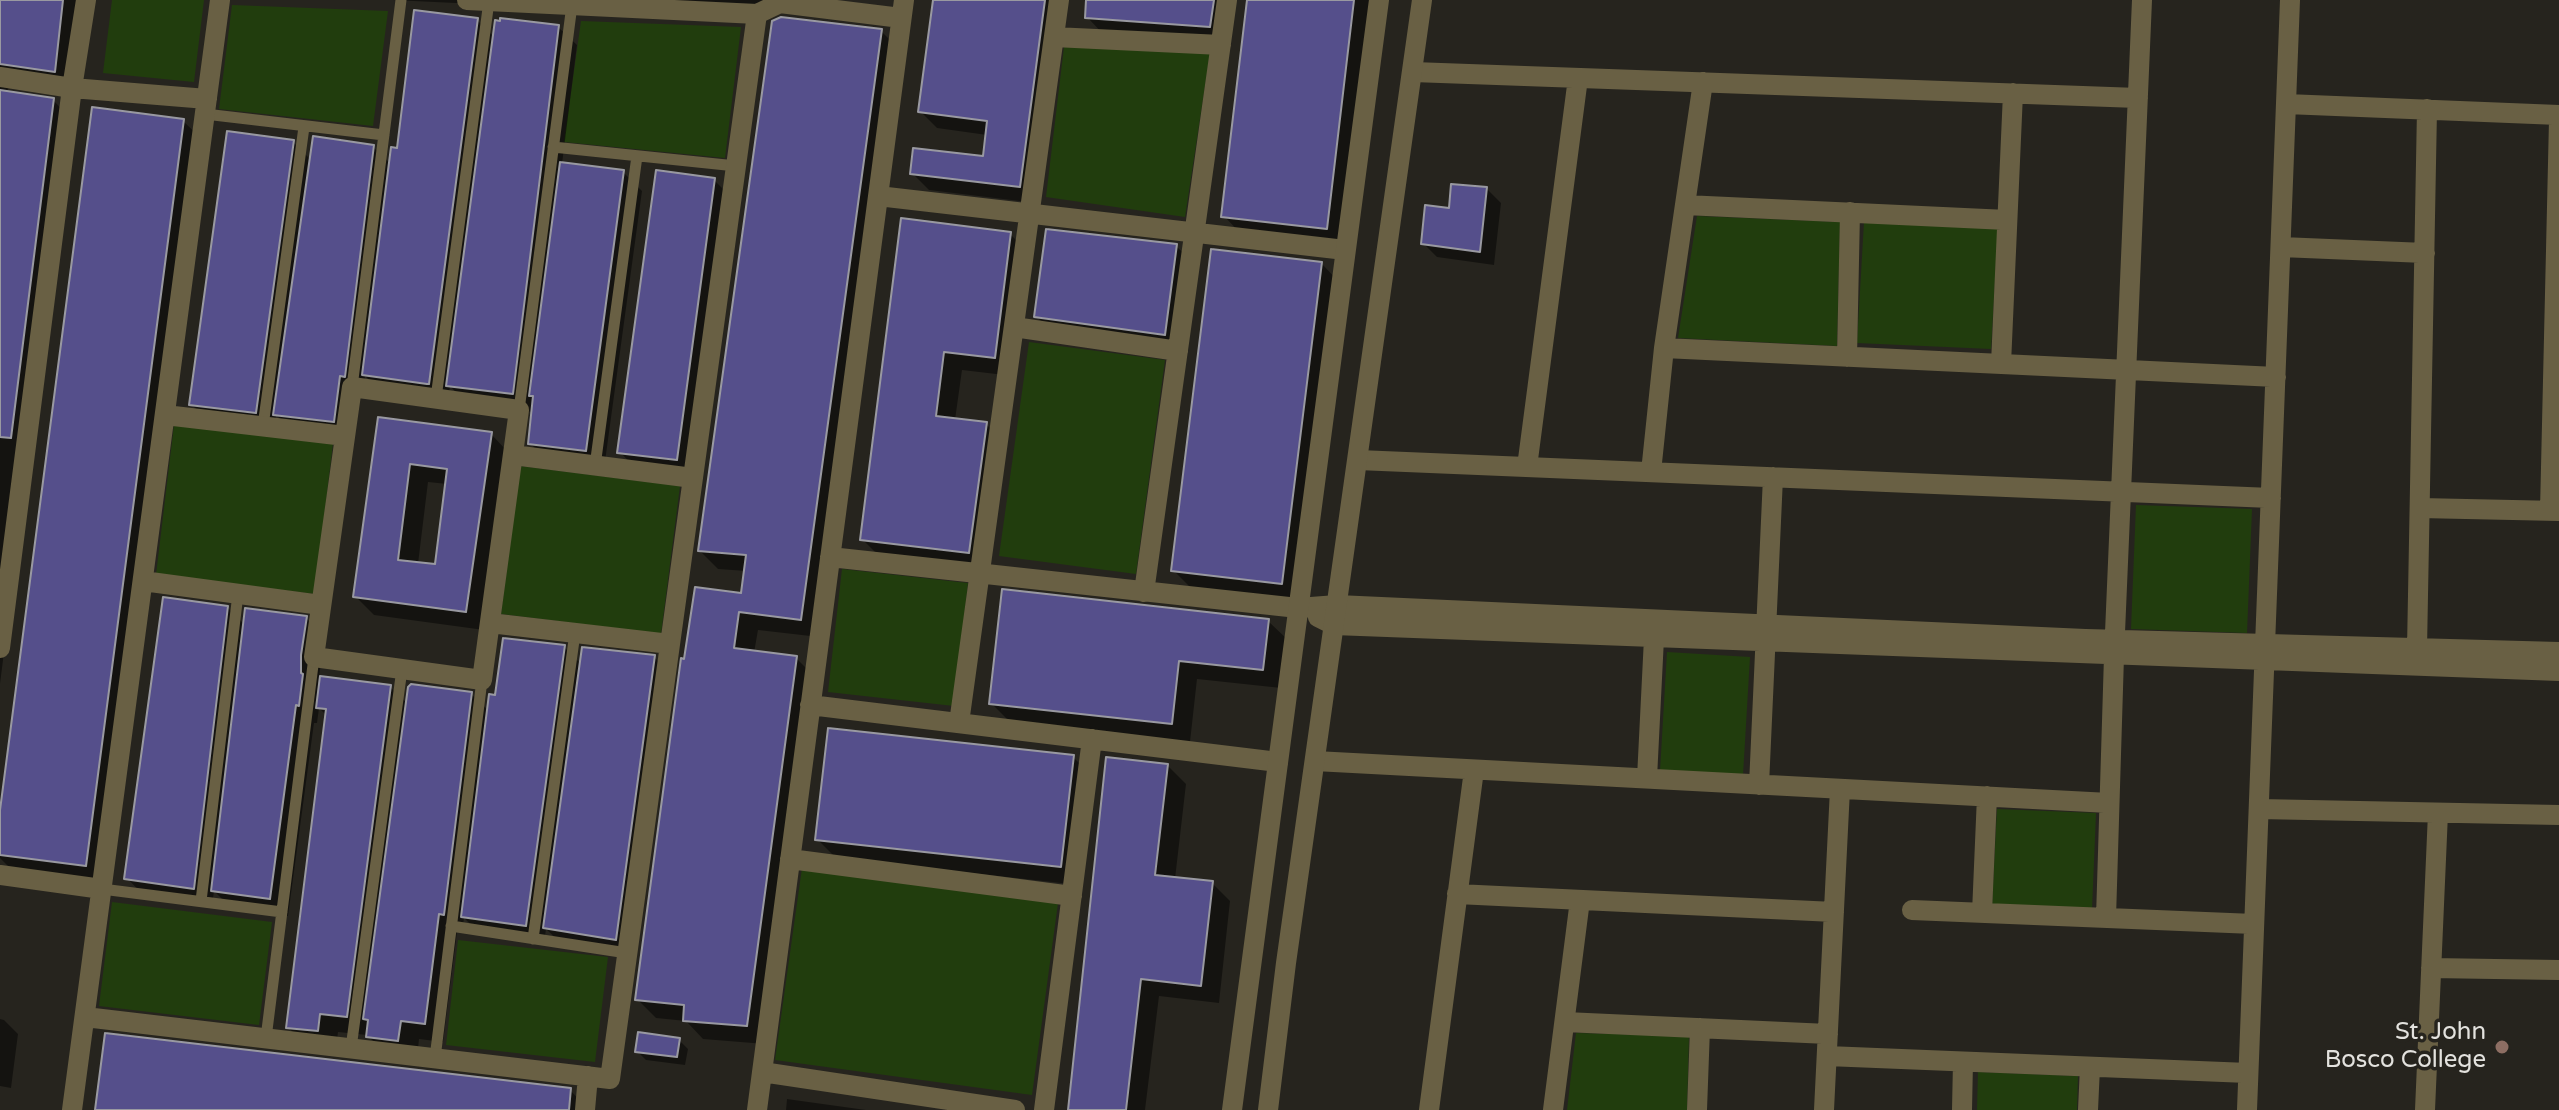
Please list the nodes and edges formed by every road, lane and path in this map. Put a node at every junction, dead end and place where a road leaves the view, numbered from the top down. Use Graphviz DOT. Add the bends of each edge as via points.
graph roads {
  1 [pos="86,0"];
  2 [pos="220,0"];
  3 [pos="401,0"];
  4 [pos="467,0"];
  5 [pos="1059,0"];
  6 [pos="1227,0"];
  7 [pos="1379,0"];
  8 [pos="1422,0"];
  9 [pos="2142,0"];
  10 [pos="2290,0"];
  11 [pos="489,1"];
  12 [pos="572,5"];
  13 [pos="903,9"];
  14 [pos="757,14"];
  15 [pos="1054,37"];
  16 [pos="1221,45"];
  17 [pos="1413,72"];
  18 [pos="0,77"];
  19 [pos="1578,78"];
  20 [pos="1703,82"];
  21 [pos="72,88"];
  22 [pos="2013,93"];
  23 [pos="2138,98"];
  24 [pos="2286,104"];
  25 [pos="206,106"];
  26 [pos="2427,109"];
  27 [pos="2559,118"];
  28 [pos="304,127"];
  29 [pos="384,135"];
  30 [pos="553,147"];
  31 [pos="637,156"];
  32 [pos="736,166"];
  33 [pos="878,196"];
  34 [pos="1685,205"];
  35 [pos="1850,212"];
  36 [pos="1030,213"];
  37 [pos="2007,220"];
  38 [pos="1194,232"];
  39 [pos="2557,246"];
  40 [pos="2281,247"];
  41 [pos="1345,250"];
  42 [pos="2425,253"];
  43 [pos="1014,327"];
  44 [pos="1664,348"];
  45 [pos="1178,351"];
  46 [pos="1847,357"];
  47 [pos="2001,364"];
  48 [pos="2126,370"];
  49 [pos="2276,377"];
  50 [pos="352,387"];
  51 [pos="436,398"];
  52 [pos="519,410"];
  53 [pos="165,415"];
  54 [pos="263,426"];
  55 [pos="345,436"];
  56 [pos="513,455"];
  57 [pos="1358,460"];
  58 [pos="595,466"];
  59 [pos="1527,467"];
  60 [pos="1651,472"];
  61 [pos="1773,477"];
  62 [pos="693,478"];
  63 [pos="2121,491"];
  64 [pos="2271,498"];
  65 [pos="2420,508"];
  66 [pos="2554,511"];
  67 [pos="830,557"];
  68 [pos="980,574"];
  69 [pos="143,581"];
  70 [pos="1144,592"];
  71 [pos="238,594"];
  72 [pos="321,605"];
  73 [pos="1298,608"];
  74 [pos="1336,615"];
  75 [pos="490,623"];
  76 [pos="575,633"];
  77 [pos="1765,633"];
  78 [pos="1654,638"];
  79 [pos="670,644"];
  80 [pos="0,648"];
  81 [pos="2114,648"];
  82 [pos="2417,649"];
  83 [pos="2559,652"];
  84 [pos="2265,653"];
  85 [pos="314,657"];
  86 [pos="402,669"];
  87 [pos="2559,671"];
  88 [pos="482,680"];
  89 [pos="810,705"];
  90 [pos="959,723"];
  91 [pos="1092,739"];
  92 [pos="1315,761"];
  93 [pos="1278,762"];
  94 [pos="1474,770"];
  95 [pos="1647,778"];
  96 [pos="1759,785"];
  97 [pos="1840,789"];
  98 [pos="1987,796"];
  99 [pos="2109,803"];
  100 [pos="2259,809"];
  101 [pos="2438,813"];
  102 [pos="2559,815"];
  103 [pos="790,859"];
  104 [pos="0,875"];
  105 [pos="102,889"];
  106 [pos="1457,894"];
  107 [pos="1072,896"];
  108 [pos="1580,900"];
  109 [pos="201,901"];
  110 [pos="1912,910"];
  111 [pos="282,912"];
  112 [pos="1834,912"];
  113 [pos="1982,913"];
  114 [pos="2106,918"];
  115 [pos="2254,924"];
  116 [pos="451,926"];
  117 [pos="533,939"];
  118 [pos="627,953"];
  119 [pos="2431,968"];
  120 [pos="2559,970"];
  121 [pos="85,1017"];
  122 [pos="1565,1022"];
  123 [pos="1700,1028"];
  124 [pos="1828,1034"];
  125 [pos="266,1038"];
  126 [pos="351,1048"];
  127 [pos="1827,1056"];
  128 [pos="435,1058"];
  129 [pos="1963,1062"];
  130 [pos="2090,1067"];
  131 [pos="762,1072"];
  132 [pos="2248,1073"];
  133 [pos="588,1076"];
  134 [pos="72,1110"];
  135 [pos="585,1110"];
  136 [pos="757,1110"];
  137 [pos="1015,1110"];
  138 [pos="1044,1110"];
  139 [pos="1232,1110"];
  140 [pos="1268,1110"];
  141 [pos="1429,1110"];
  142 [pos="1553,1110"];
  143 [pos="1697,1110"];
  144 [pos="1824,1110"];
  145 [pos="1962,1110"];
  146 [pos="2088,1110"];
  147 [pos="2247,1110"];
  148 [pos="2425,1110"];
  1 -- 21 [label="street"];
  2 -- 25 [label="street"];
  3 -- 29 [label="lane"];
  4 -- 11 [label="street"];
  5 -- 15 [label="street"];
  6 -- 16 [label="street"];
  7 -- 41 [label="street"];
  8 -- 17 [label="street"];
  9 -- 23 [label="street"];
  10 -- 24 [label="street"];
  11 -- 12 [label="street"];
  11 -- 51 [label="lane"];
  12 -- 14 [label="street"];
  12 -- 30 [label="lane"];
  13 -- 14 [label="street" via="780,3"];
  13 -- 33 [label="street"];
  14 -- 32 [label="street"];
  15 -- 16 [label="street"];
  15 -- 36 [label="street"];
  16 -- 38 [label="street"];
  17 -- 19 [label="street"];
  17 -- 57 [label="street"];
  18 -- 21 [label="street"];
  19 -- 20 [label="street"];
  19 -- 59 [label="street"];
  20 -- 22 [label="street"];
  20 -- 34 [label="street"];
  21 -- 25 [label="street"];
  21 -- 80 [label="street"];
  22 -- 23 [label="street"];
  22 -- 37 [label="street"];
  23 -- 48 [label="street"];
  24 -- 26 [label="street"];
  24 -- 40 [label="street"];
  25 -- 28 [label="lane"];
  25 -- 53 [label="street"];
  26 -- 27 [label="street"];
  26 -- 42 [label="street"];
  27 -- 39 [label="street"];
  28 -- 29 [label="lane"];
  28 -- 54 [label="lane"];
  29 -- 50 [label="lane"];
  30 -- 31 [label="lane"];
  30 -- 52 [label="lane"];
  31 -- 32 [label="lane"];
  31 -- 58 [label="lane"];
  32 -- 62 [label="street"];
  33 -- 36 [label="street"];
  33 -- 67 [label="street"];
  34 -- 35 [label="street"];
  34 -- 44 [label="street"];
  35 -- 37 [label="street"];
  35 -- 46 [label="street"];
  36 -- 38 [label="street"];
  36 -- 43 [label="street"];
  37 -- 47 [label="street"];
  38 -- 41 [label="street"];
  38 -- 45 [label="street"];
  39 -- 66 [label="street"];
  40 -- 42 [label="street"];
  40 -- 49 [label="street"];
  41 -- 73 [label="street"];
  42 -- 65 [label="street"];
  43 -- 45 [label="street"];
  43 -- 68 [label="street"];
  44 -- 46 [label="street"];
  44 -- 60 [label="street"];
  45 -- 70 [label="street"];
  46 -- 47 [label="street"];
  47 -- 48 [label="street"];
  48 -- 49 [label="street"];
  48 -- 63 [label="street"];
  49 -- 64 [label="street"];
  50 -- 51 [label="street"];
  50 -- 55 [label="street"];
  51 -- 52 [label="street"];
  52 -- 56 [label="street"];
  53 -- 54 [label="street"];
  53 -- 69 [label="street"];
  54 -- 55 [label="street"];
  55 -- 72 [label="street"];
  56 -- 58 [label="street"];
  56 -- 75 [label="street"];
  57 -- 59 [label="street"];
  57 -- 74 [label="street"];
  58 -- 62 [label="street"];
  59 -- 60 [label="street"];
  60 -- 61 [label="street"];
  61 -- 63 [label="street"];
  61 -- 77 [label="street"];
  62 -- 79 [label="street"];
  63 -- 64 [label="street"];
  63 -- 81 [label="street"];
  64 -- 84 [label="street"];
  65 -- 66 [label="street"];
  65 -- 82 [label="street"];
  67 -- 68 [label="street"];
  67 -- 89 [label="street"];
  68 -- 70 [label="street"];
  68 -- 90 [label="street"];
  69 -- 71 [label="street"];
  69 -- 105 [label="street"];
  70 -- 73 [label="street"];
  71 -- 72 [label="street"];
  71 -- 109 [label="lane"];
  72 -- 85 [label="street"];
  73 -- 74 [label="street"];
  73 -- 93 [label="street"];
  74 -- 77 [label="street"];
  74 -- 78 [label="street"];
  74 -- 92 [label="street"];
  75 -- 76 [label="street"];
  75 -- 88 [label="street"];
  76 -- 79 [label="street"];
  76 -- 117 [label="lane"];
  77 -- 78 [label="street"];
  77 -- 81 [label="street"];
  77 -- 96 [label="street"];
  78 -- 95 [label="street"];
  79 -- 118 [label="street"];
  81 -- 84 [label="street"];
  81 -- 99 [label="street"];
  82 -- 83 [label="street"];
  82 -- 84 [label="street"];
  84 -- 87 [label="street"];
  84 -- 100 [label="street"];
  85 -- 86 [label="street"];
  85 -- 111 [label="lane"];
  86 -- 88 [label="street"];
  86 -- 126 [label="lane"];
  88 -- 116 [label="lane"];
  89 -- 90 [label="street"];
  89 -- 103 [label="street"];
  90 -- 91 [label="street"];
  91 -- 93 [label="street"];
  91 -- 107 [label="street"];
  92 -- 94 [label="street"];
  92 -- 140 [label="street"];
  93 -- 139 [label="street"];
  94 -- 95 [label="street"];
  94 -- 106 [label="street"];
  95 -- 96 [label="street"];
  96 -- 97 [label="street"];
  97 -- 98 [label="street"];
  97 -- 112 [label="street"];
  98 -- 99 [label="street"];
  98 -- 113 [label="street"];
  99 -- 114 [label="street"];
  100 -- 101 [label="street"];
  100 -- 115 [label="street"];
  101 -- 102 [label="street"];
  101 -- 119 [label="street"];
  103 -- 107 [label="street"];
  103 -- 131 [label="street"];
  104 -- 105 [label="street"];
  105 -- 109 [label="lane"];
  105 -- 121 [label="street"];
  106 -- 108 [label="street"];
  106 -- 141 [label="street"];
  107 -- 138 [label="street"];
  108 -- 112 [label="street"];
  108 -- 122 [label="street"];
  109 -- 111 [label="lane"];
  110 -- 113 [label="street"];
  111 -- 125 [label="lane"];
  112 -- 124 [label="street"];
  113 -- 114 [label="street"];
  114 -- 115 [label="street"];
  115 -- 132 [label="street"];
  116 -- 117 [label="lane"];
  116 -- 128 [label="lane"];
  117 -- 118 [label="lane"];
  118 -- 133 [label="street" via="610,1079"];
  119 -- 120 [label="street"];
  119 -- 148 [label="street"];
  121 -- 125 [label="street"];
  121 -- 134 [label="street"];
  122 -- 123 [label="street"];
  122 -- 142 [label="street"];
  123 -- 124 [label="street"];
  123 -- 143 [label="street"];
  124 -- 127 [label="street"];
  125 -- 126 [label="street"];
  126 -- 128 [label="street"];
  127 -- 129 [label="street"];
  127 -- 144 [label="street"];
  128 -- 133 [label="street"];
  129 -- 130 [label="street"];
  129 -- 145 [label="street"];
  130 -- 132 [label="street"];
  130 -- 146 [label="street"];
  131 -- 136 [label="street"];
  131 -- 137 [label="street"];
  132 -- 147 [label="street"];
  133 -- 135 [label="street"];
}
